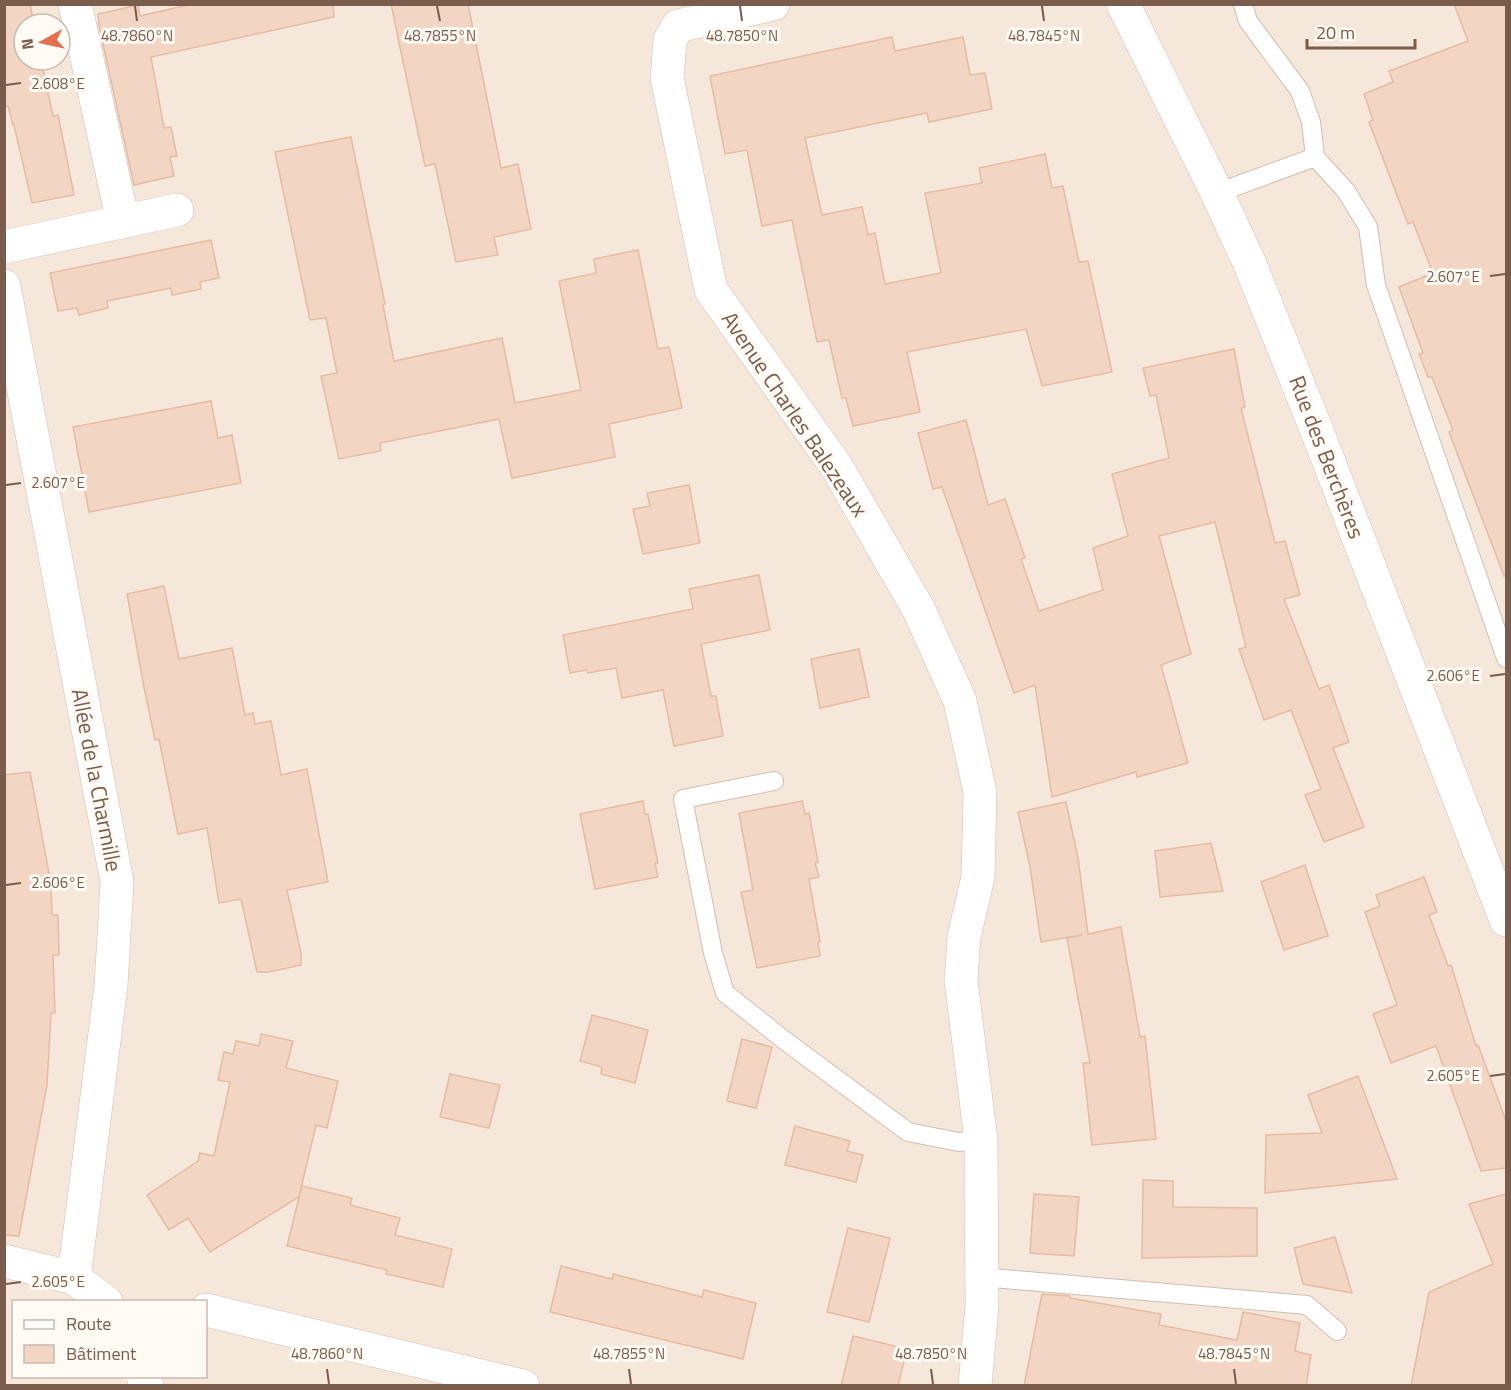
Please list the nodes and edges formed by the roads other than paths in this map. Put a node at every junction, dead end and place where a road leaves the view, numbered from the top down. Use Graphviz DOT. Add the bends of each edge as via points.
graph roads {
  1 [pos="75,4"];
  2 [pos="773,4"];
  3 [pos="1123,4"];
  4 [pos="1243,4"];
  5 [pos="1315,157"];
  6 [pos="1217,193"];
  7 [pos="177,210"];
  8 [pos="123,222"];
  9 [pos="4,247"];
  10 [pos="4,286"];
  11 [pos="1506,658"];
  12 [pos="774,782"];
  13 [pos="1506,920"];
  14 [pos="981,1140"];
  15 [pos="4,1261"];
  16 [pos="74,1278"];
  17 [pos="981,1278"];
  18 [pos="103,1300"];
  19 [pos="207,1310"];
  20 [pos="1337,1331"];
  21 [pos="523,1386"];
  22 [pos="975,1386"];
  1 -- 8 [label="street"];
  2 -- 14 [label="street, Avenue Charles Balezeaux" via="678,26 670,40 667,78 711,290 836,466 919,610 960,701 980,792 978,877 964,937 962,981"];
  3 -- 6 [label="street, Rue des Berchères"];
  4 -- 5 [label="lane" via="1248,21 1300,92 1311,122"];
  5 -- 6 [label="lane"];
  5 -- 11 [label="lane" via="1346,191 1368,226 1376,285"];
  6 -- 13 [label="street, Rue des Berchères" via="1313,420"];
  7 -- 8 [label="street"];
  8 -- 9 [label="street"];
  10 -- 16 [label="street, Allée de la Charmille" via="117,882 111,986"];
  12 -- 14 [label="lane" via="683,799 713,953 725,993 908,1132 959,1142"];
  14 -- 17 [label="street, Avenue Charles Balezeaux"];
  15 -- 16 [label="street"];
  16 -- 18 [label="street"];
  17 -- 20 [label="lane" via="1307,1305"];
  17 -- 22 [label="street, Avenue Charles Balezeaux"];
  19 -- 21 [label="street"];
}
